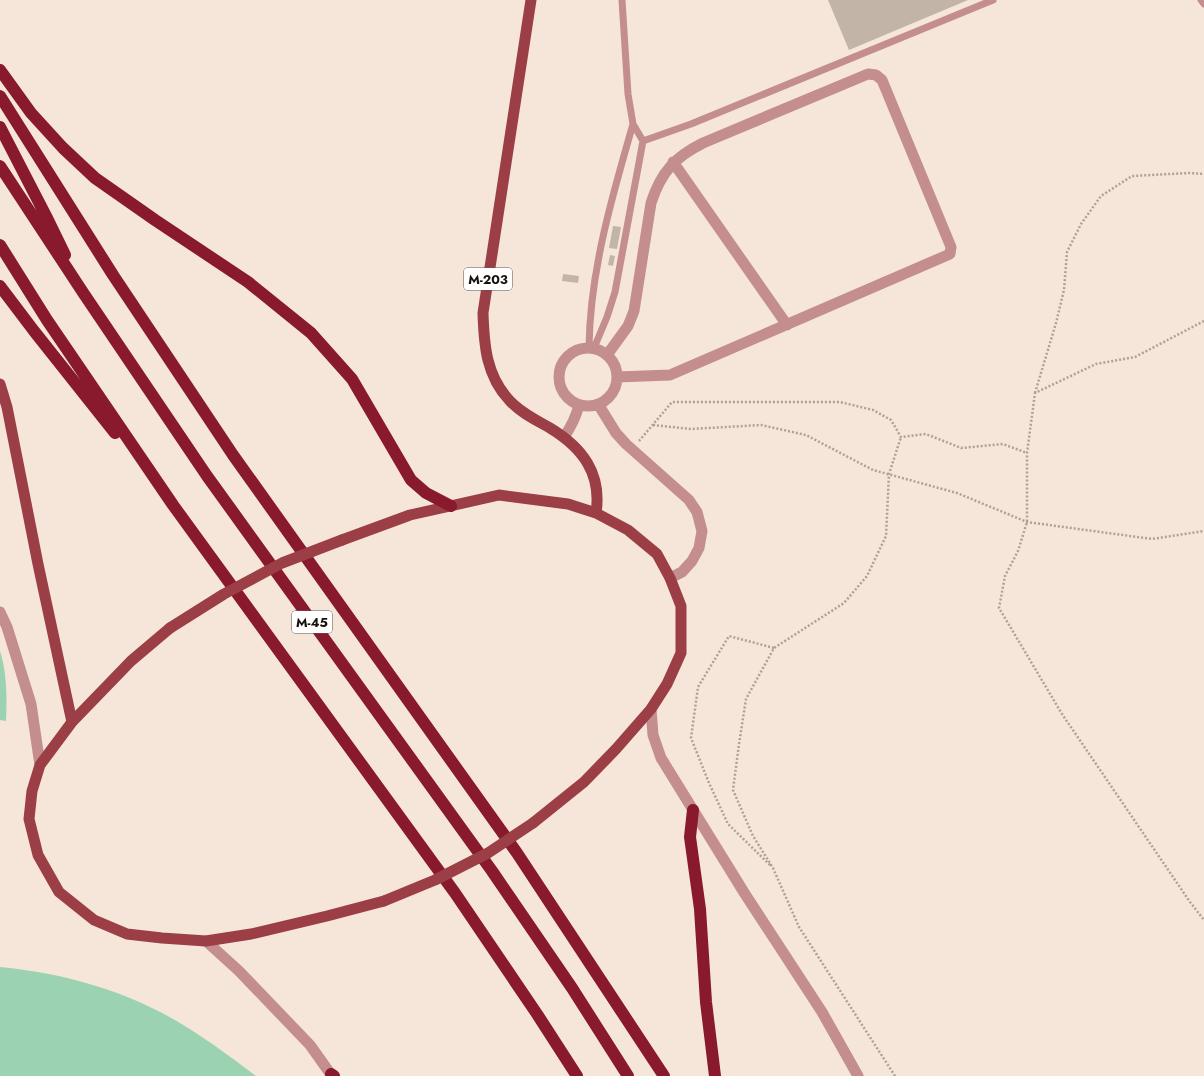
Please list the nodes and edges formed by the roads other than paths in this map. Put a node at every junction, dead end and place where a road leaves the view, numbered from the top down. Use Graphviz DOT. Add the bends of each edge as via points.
graph roads {
  1 [pos="532,0"];
  2 [pos="622,0"];
  3 [pos="992,0"];
  4 [pos="1201,0"];
  5 [pos="1204,4"];
  6 [pos="0,70"];
  7 [pos="0,96"];
  8 [pos="633,124"];
  9 [pos="0,127"];
  10 [pos="643,141"];
  11 [pos="674,162"];
  12 [pos="0,166"];
  13 [pos="0,246"];
  14 [pos="0,286"];
  15 [pos="84,294"];
  16 [pos="787,324"];
  17 [pos="592,348"];
  18 [pos="607,355"];
  19 [pos="617,377"];
  20 [pos="0,384"];
  21 [pos="598,404"];
  22 [pos="579,405"];
  23 [pos="564,437"];
  24 [pos="173,505"];
  25 [pos="451,506"];
  26 [pos="596,513"];
  27 [pos="670,578"];
  28 [pos="0,612"];
  29 [pos="651,709"];
  30 [pos="72,722"];
  31 [pos="40,765"];
  32 [pos="693,810"];
  33 [pos="206,941"];
  34 [pos="332,1075"];
  35 [pos="577,1076"];
  36 [pos="628,1076"];
  37 [pos="664,1076"];
  38 [pos="715,1076"];
  39 [pos="858,1076"];
  1 -- 23 [label="main road, M-203" via="483,313 484,344 490,369 510,402"];
  2 -- 8 [label="lane" via="628,94"];
  3 -- 10 [label="lane" via="691,124"];
  4 -- 5 [label="lane"];
  6 -- 25 [label="highway" via="31,113 95,178 248,282 311,333 352,379 411,480 426,493"];
  7 -- 37 [label="highway" via="113,275 233,455 517,853"];
  8 -- 10 [label="lane"];
  8 -- 17 [label="lane" via="606,223 590,320"];
  9 -- 15 [label="highway"];
  10 -- 17 [label="lane" via="615,292 607,317"];
  11 -- 16 [label="street"];
  11 -- 16 [label="street" via="687,151 703,143 868,74 876,75 882,80 951,247 950,254"];
  11 -- 18 [label="street" via="655,191 651,203 634,311 628,326"];
  12 -- 15 [label="highway, M-45"];
  13 -- 24 [label="highway" via="47,320"];
  14 -- 24 [label="highway"];
  15 -- 36 [label="highway, M-45" via="207,476 492,871"];
  16 -- 19 [label="street" via="670,375"];
  17 -- 18 [label="street"];
  17 -- 22 [label="street" via="580,348 571,352 560,367 560,386 564,394"];
  18 -- 19 [label="street" via="616,368"];
  19 -- 21 [label="street" via="612,394"];
  20 -- 30 [label="main road" via="7,407"];
  21 -- 22 [label="street"];
  21 -- 27 [label="street" via="616,432 689,500 697,512 702,531 698,548 692,561 682,572"];
  22 -- 23 [label="street"];
  23 -- 26 [label="main road, M-203" via="592,470 598,500"];
  24 -- 35 [label="highway" via="455,894"];
  25 -- 26 [label="main road" via="499,495 568,504"];
  25 -- 30 [label="main road, bridge" via="410,515 282,563 224,594 170,628 131,662"];
  26 -- 27 [label="main road" via="628,530 657,554"];
  27 -- 29 [label="main road" via="681,606 681,653 667,684"];
  28 -- 31 [label="street" via="31,704"];
  29 -- 32 [label="street" via="653,735 661,758"];
  29 -- 33 [label="main road, bridge" via="584,782 533,823 488,853 435,880 384,901 251,934"];
  30 -- 31 [label="main road"];
  31 -- 33 [label="main road" via="32,791 28,819 38,855 59,892 94,920 127,934"];
  32 -- 38 [label="highway" via="690,837 700,909 706,1002"];
  32 -- 39 [label="street" via="822,1012"];
  33 -- 34 [label="street" via="239,971 310,1045"];
}
